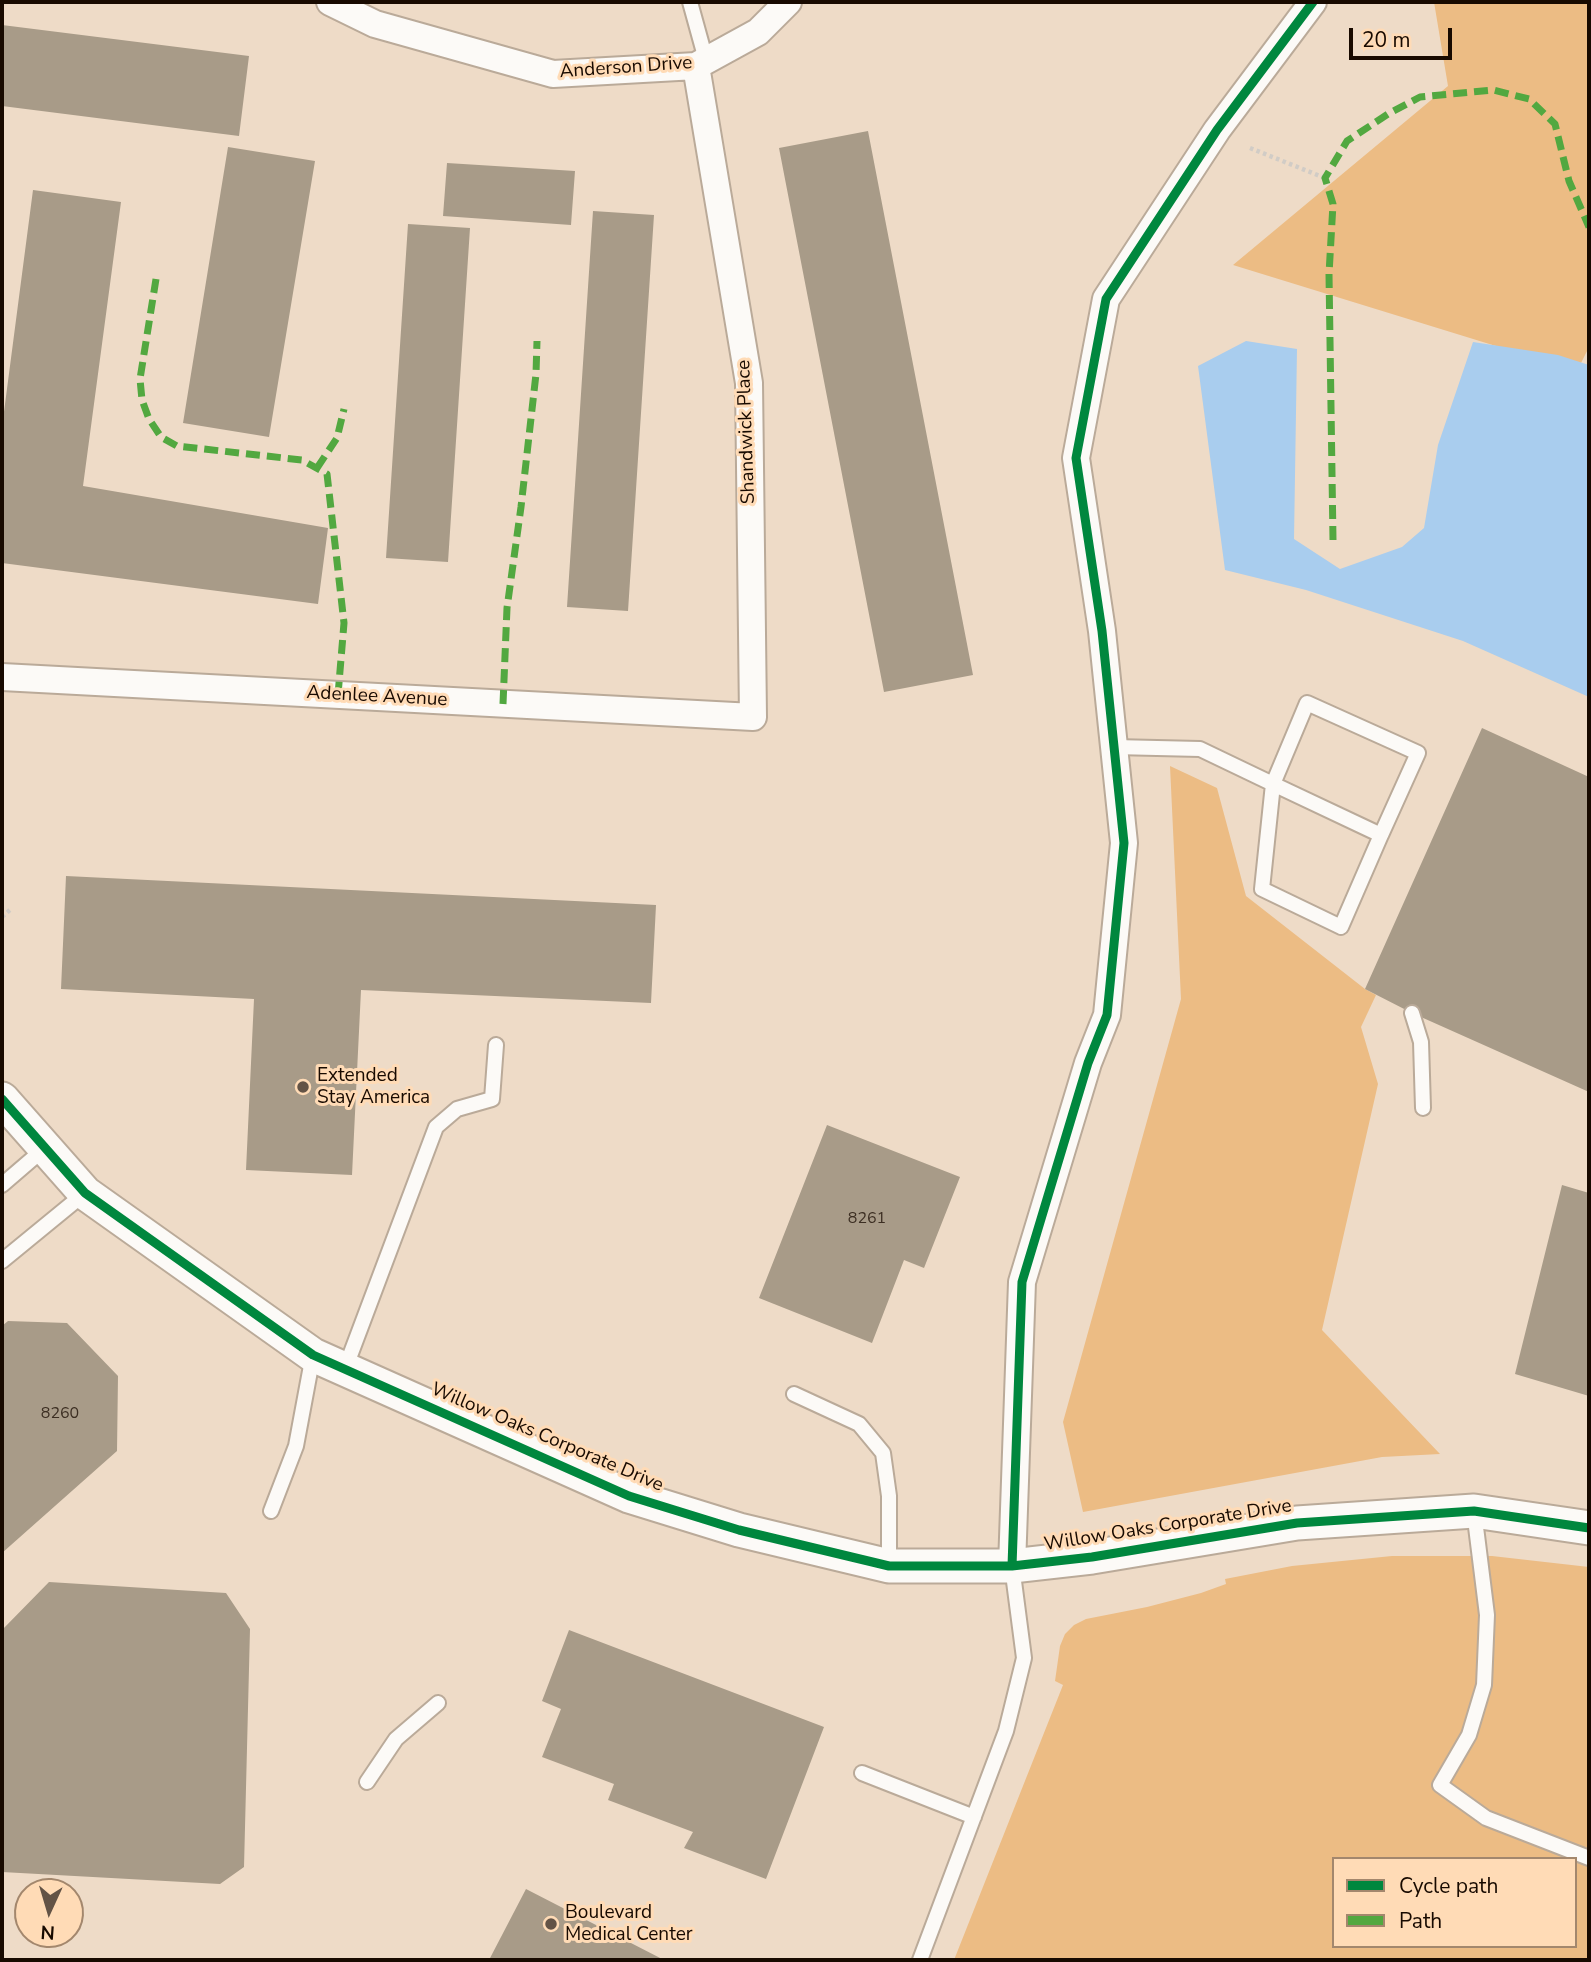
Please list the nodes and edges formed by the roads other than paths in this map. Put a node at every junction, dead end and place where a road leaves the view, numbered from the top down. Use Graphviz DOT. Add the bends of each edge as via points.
graph roads {
  1 [pos="330,2"];
  2 [pos="690,2"];
  3 [pos="788,2"];
  4 [pos="1313,2"];
  5 [pos="701,63"];
  6 [pos="2,677"];
  7 [pos="753,718"];
  8 [pos="1114,747"];
  9 [pos="1273,784"];
  10 [pos="1381,835"];
  11 [pos="1412,1013"];
  12 [pos="496,1045"];
  13 [pos="2,1099"];
  14 [pos="1423,1108"];
  15 [pos="45,1148"];
  16 [pos="2,1185"];
  17 [pos="85,1193"];
  18 [pos="2,1261"];
  19 [pos="313,1355"];
  20 [pos="345,1369"];
  21 [pos="794,1394"];
  22 [pos="271,1511"];
  23 [pos="1474,1511"];
  24 [pos="1589,1528"];
  25 [pos="889,1566"];
  26 [pos="1012,1566"];
  27 [pos="438,1703"];
  28 [pos="862,1773"];
  29 [pos="368,1782"];
  30 [pos="974,1817"];
  31 [pos="1589,1858"];
  32 [pos="920,1960"];
  1 -- 5 [label="street, Anderson Drive" via="375,24 553,74"];
  2 -- 5 [label="lane"];
  3 -- 5 [label="street, Anderson Drive" via="758,32"];
  4 -- 8 [label="street" via="1217,130 1106,299 1076,458"];
  5 -- 7 [label="street, Shandwick Place" via="749,383"];
  6 -- 7 [label="street, Adenlee Avenue"];
  8 -- 9 [label="lane" via="1200,749"];
  8 -- 26 [label="street" via="1124,843 1107,1015 1088,1063 1022,1282"];
  9 -- 10 [label="lane"];
  9 -- 10 [label="lane" via="1262,889 1341,927"];
  9 -- 10 [label="lane" via="1307,703 1418,753"];
  11 -- 14 [label="lane" via="1421,1042"];
  12 -- 20 [label="lane" via="492,1099 457,1109 436,1127"];
  13 -- 15 [label="street, Willow Oaks Corporate Drive"];
  15 -- 16 [label="lane"];
  15 -- 17 [label="street, Willow Oaks Corporate Drive"];
  17 -- 18 [label="lane"];
  17 -- 19 [label="street, Willow Oaks Corporate Drive"];
  19 -- 20 [label="street, Willow Oaks Corporate Drive"];
  19 -- 22 [label="lane" via="296,1446"];
  20 -- 25 [label="street, Willow Oaks Corporate Drive" via="629,1496 739,1530"];
  21 -- 25 [label="lane" via="859,1424 883,1453 889,1496"];
  23 -- 24 [label="street, Willow Oaks Corporate Drive"];
  23 -- 26 [label="street, Willow Oaks Corporate Drive" via="1297,1523 1092,1558"];
  23 -- 31 [label="lane" via="1487,1615 1484,1685 1469,1735 1440,1785 1486,1818"];
  25 -- 26 [label="street, Willow Oaks Corporate Drive"];
  26 -- 30 [label="lane" via="1024,1658 1006,1731"];
  27 -- 29 [label="lane" via="396,1740"];
  28 -- 30 [label="lane"];
  30 -- 32 [label="lane"];
}
